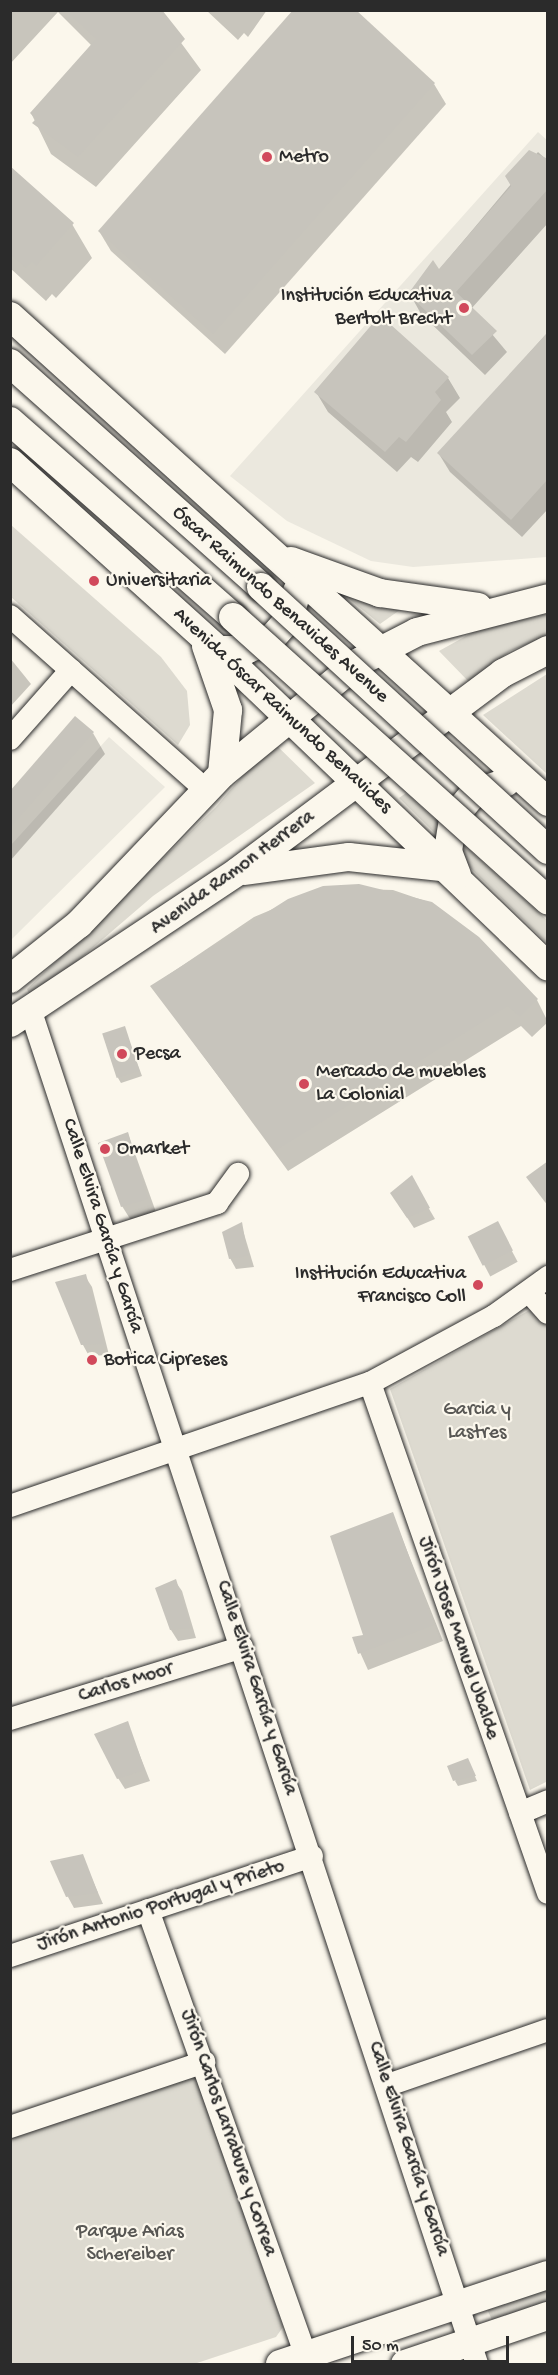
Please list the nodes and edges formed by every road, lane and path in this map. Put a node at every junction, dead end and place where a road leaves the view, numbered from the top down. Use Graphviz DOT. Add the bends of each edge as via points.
graph roads {
  1 [pos="10,316"];
  2 [pos="10,363"];
  3 [pos="10,421"];
  4 [pos="10,462"];
  5 [pos="266,548"];
  6 [pos="296,575"];
  7 [pos="548,598"];
  8 [pos="495,607"];
  9 [pos="10,616"];
  10 [pos="209,642"];
  11 [pos="378,650"];
  12 [pos="548,650"];
  13 [pos="71,670"];
  14 [pos="448,714"];
  15 [pos="288,716"];
  16 [pos="10,739"];
  17 [pos="214,782"];
  18 [pos="358,782"];
  19 [pos="540,795"];
  20 [pos="548,850"];
  21 [pos="237,872"];
  22 [pos="454,872"];
  23 [pos="548,901"];
  24 [pos="548,966"];
  25 [pos="10,979"];
  26 [pos="21,1017"];
  27 [pos="238,1174"];
  28 [pos="107,1240"];
  29 [pos="10,1270"];
  30 [pos="548,1277"];
  31 [pos="529,1292"];
  32 [pos="548,1313"];
  33 [pos="370,1383"];
  34 [pos="177,1450"];
  35 [pos="10,1506"];
  36 [pos="242,1647"];
  37 [pos="10,1719"];
  38 [pos="548,1801"];
  39 [pos="520,1813"];
  40 [pos="312,1856"];
  41 [pos="548,1893"];
  42 [pos="148,1910"];
  43 [pos="10,1956"];
  44 [pos="548,2030"];
  45 [pos="204,2062"];
  46 [pos="388,2085"];
  47 [pos="10,2127"];
  48 [pos="548,2274"];
  49 [pos="459,2305"];
  50 [pos="548,2316"];
  51 [pos="473,2353"];
  52 [pos="293,2360"];
  53 [pos="405,2364"];
  1 -- 5 [label="main road"];
  2 -- 20 [label="main road, Óscar Raimundo Benavides Avenue, bridge"];
  3 -- 23 [label="main road, Óscar Raimundo Benavides Avenue, bridge"];
  4 -- 10 [label="main road, Avenida Óscar Raimundo Benavides"];
  5 -- 6 [label="main road"];
  5 -- 8 [label="main road" via="380,593"];
  6 -- 10 [label="main road" via="292,611 278,634 254,648"];
  6 -- 11 [label="main road"];
  7 -- 8 [label="main road"];
  8 -- 11 [label="main road"];
  9 -- 13 [label="street"];
  10 -- 15 [label="main road, Avenida Óscar Raimundo Benavides"];
  10 -- 17 [label="main road" via="228,710"];
  11 -- 14 [label="main road"];
  11 -- 15 [label="main road"];
  12 -- 14 [label="main road, Avenida Ramon Herrera" via="503,673"];
  13 -- 16 [label="street"];
  13 -- 17 [label="street"];
  14 -- 18 [label="main road, Avenida Ramon Herrera"];
  14 -- 19 [label="main road"];
  15 -- 17 [label="main road"];
  15 -- 18 [label="main road, Avenida Óscar Raimundo Benavides"];
  17 -- 25 [label="main road" via="79,924"];
  18 -- 21 [label="main road, Avenida Ramon Herrera"];
  18 -- 22 [label="main road, Avenida Óscar Raimundo Benavides"];
  19 -- 22 [label="main road" via="498,784 462,804 448,834"];
  21 -- 22 [label="main road" via="350,857"];
  21 -- 26 [label="main road, Avenida Ramon Herrera"];
  22 -- 24 [label="main road, Avenida Óscar Raimundo Benavides"];
  26 -- 28 [label="street, Calle Elvira García y García"];
  27 -- 28 [label="street" via="217,1203"];
  28 -- 29 [label="street"];
  28 -- 34 [label="street, Calle Elvira García y García"];
  30 -- 31 [label="street"];
  31 -- 32 [label="street"];
  31 -- 33 [label="street"];
  33 -- 34 [label="street"];
  33 -- 39 [label="street, Jirón Jose Manuel Ubalde"];
  34 -- 35 [label="street"];
  34 -- 36 [label="street, Calle Elvira García y García"];
  36 -- 37 [label="street, Carlos Moor"];
  36 -- 40 [label="street, Calle Elvira García y García"];
  38 -- 39 [label="street"];
  39 -- 41 [label="street, Jirón Jose Manuel Ubalde"];
  40 -- 42 [label="street, Jirón Antonio Portugal y Prieto"];
  40 -- 46 [label="street, Calle Elvira García y García"];
  42 -- 43 [label="street, Jirón Antonio Portugal y Prieto"];
  42 -- 45 [label="street, Jirón Carlos Larrabure y Correa"];
  44 -- 46 [label="street"];
  45 -- 47 [label="street"];
  45 -- 52 [label="street, Jirón Carlos Larrabure y Correa"];
  46 -- 49 [label="street, Calle Elvira García y García"];
  48 -- 49 [label="main road"];
  49 -- 51 [label="street, Calle Elvira García y García"];
  49 -- 52 [label="main road"];
  50 -- 51 [label="main road"];
  51 -- 53 [label="main road"];
}
